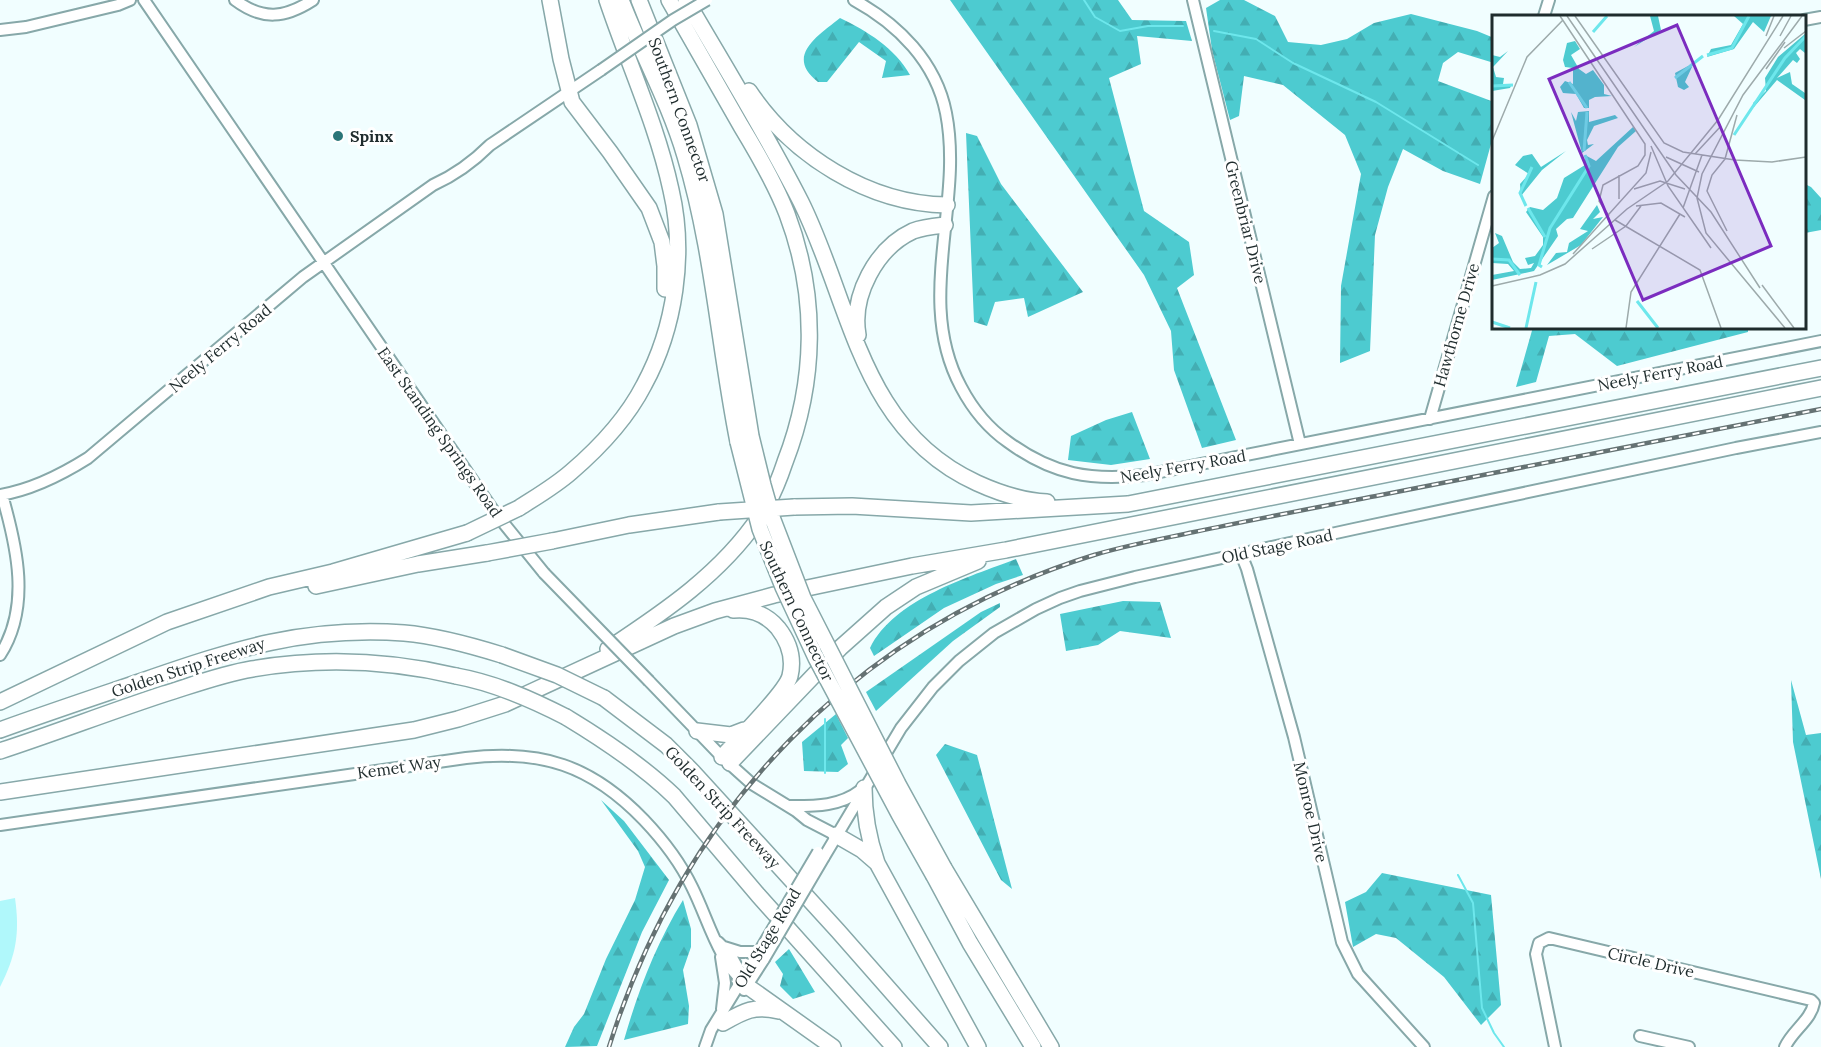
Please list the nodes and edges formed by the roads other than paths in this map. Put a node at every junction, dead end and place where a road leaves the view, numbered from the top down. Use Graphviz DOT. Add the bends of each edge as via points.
graph roads {
  1 [pos="130,0"];
  2 [pos="144,0"];
  3 [pos="235,0"];
  4 [pos="313,0"];
  5 [pos="550,0"];
  6 [pos="607,0"];
  7 [pos="621,0"];
  8 [pos="639,0"];
  9 [pos="669,0"];
  10 [pos="686,0"];
  11 [pos="693,0"];
  12 [pos="706,0"];
  13 [pos="854,0"];
  14 [pos="1193,0"];
  15 [pos="1549,0"];
  16 [pos="1544,15"];
  17 [pos="1821,17"];
  18 [pos="1806,20"];
  19 [pos="0,30"];
  20 [pos="570,91"];
  21 [pos="1492,203"];
  22 [pos="947,205"];
  23 [pos="945,225"];
  24 [pos="323,262"];
  25 [pos="1821,341"];
  26 [pos="864,359"];
  27 [pos="1821,368"];
  28 [pos="1821,387"];
  29 [pos="1430,419"];
  30 [pos="1821,432"];
  31 [pos="744,439"];
  32 [pos="1300,444"];
  33 [pos="588,455"];
  34 [pos="1,495"];
  35 [pos="1102,506"];
  36 [pos="1006,550"];
  37 [pos="1241,554"];
  38 [pos="716,611"];
  39 [pos="167,622"];
  40 [pos="0,655"];
  41 [pos="570,674"];
  42 [pos="0,702"];
  43 [pos="747,729"];
  44 [pos="0,730"];
  45 [pos="697,731"];
  46 [pos="0,751"];
  47 [pos="726,760"];
  48 [pos="864,788"];
  49 [pos="0,792"];
  50 [pos="791,809"];
  51 [pos="0,825"];
  52 [pos="836,835"];
  53 [pos="877,863"];
  54 [pos="939,872"];
  55 [pos="721,948"];
  56 [pos="761,954"];
  57 [pos="744,983"];
  58 [pos="786,1013"];
  59 [pos="722,1018"];
  60 [pos="1640,1036"];
  61 [pos="705,1047"];
  62 [pos="833,1047"];
  63 [pos="894,1047"];
  64 [pos="940,1047"];
  65 [pos="978,1047"];
  66 [pos="1033,1047"];
  67 [pos="1051,1047"];
  68 [pos="1424,1047"];
  69 [pos="1555,1047"];
  70 [pos="1689,1047"];
  71 [pos="1785,1047"];
  1 -- 19 [label="street"];
  2 -- 24 [label="street, East Standing Springs Road"];
  3 -- 4 [label="street" via="248,9 273,15 296,11"];
  5 -- 20 [label="highway"];
  6 -- 33 [label="highway" via="672,191 677,258 666,328 648,378 626,414"];
  7 -- 31 [label="highway, Southern Connector" via="685,155"];
  8 -- 31 [label="highway, Southern Connector" via="689,125 715,214"];
  9 -- 41 [label="highway" via="757,153 787,214 798,246 807,298 807,385 782,472 761,515 741,540 708,576 655,618"];
  10 -- 26 [label="highway" via="801,203"];
  11 -- 22 [label="highway" via="756,102 811,156 836,173 888,196"];
  12 -- 20 [label="street, Neely Ferry Road, bridge"];
  13 -- 22 [label="street, Neely Ferry Road" via="902,34 922,57 936,84 946,112 950,142"];
  14 -- 32 [label="street, Greenbriar Drive"];
  15 -- 16 [label="street"];
  17 -- 18 [label="street"];
  20 -- 24 [label="street, Neely Ferry Road"];
  20 -- 33 [label="highway" via="572,102 649,208 662,242 665,266 664,304 645,365 628,398"];
  21 -- 29 [label="street, Hawthorne Drive"];
  22 -- 23 [label="street, Neely Ferry Road"];
  23 -- 26 [label="highway" via="921,228 905,236 872,269 858,305 857,329"];
  23 -- 32 [label="street, Neely Ferry Road" via="939,291 940,321 949,361 968,399 984,420 1029,457 1076,474 1120,478"];
  24 -- 34 [label="street, Neely Ferry Road" via="88,458 45,481"];
  24 -- 45 [label="street, East Standing Springs Road, bridge" via="493,510 544,573"];
  25 -- 29 [label="street, Neely Ferry Road"];
  26 -- 35 [label="highway" via="880,395 901,425 927,453 959,475 996,492 1036,502"];
  27 -- 35 [label="highway"];
  28 -- 36 [label="highway"];
  29 -- 32 [label="street, Neely Ferry Road"];
  30 -- 37 [label="street, Old Stage Road"];
  31 -- 54 [label="highway, Southern Connector, bridge" via="803,598"];
  33 -- 39 [label="highway, bridge" via="571,472 519,508 467,533 269,587"];
  34 -- 40 [label="street" via="10,524 20,589 16,618"];
  35 -- 39 [label="highway, bridge" via="970,513 852,506 719,512 418,564"];
  36 -- 38 [label="highway" via="774,595"];
  36 -- 47 [label="highway" via="916,587 886,607"];
  37 -- 48 [label="street, Old Stage Road" via="1080,591 1014,621 973,649 933,687 901,728"];
  37 -- 68 [label="street, Monroe Drive" via="1294,737 1342,942 1358,974"];
  38 -- 41 [label="highway"];
  38 -- 43 [label="highway" via="744,609 769,618 791,654 790,678"];
  39 -- 42 [label="highway"];
  41 -- 49 [label="highway" via="505,704 414,730"];
  43 -- 45 [label="highway" via="731,735"];
  43 -- 47 [label="highway"];
  44 -- 64 [label="highway, Golden Strip Freeway, bridge" via="221,654 285,638 347,632 406,633 456,641 502,655 557,675 604,699 666,746"];
  45 -- 47 [label="street, East Standing Springs Road"];
  46 -- 63 [label="highway, Golden Strip Freeway, bridge" via="250,669 328,660 371,662 417,667 496,686 566,717 659,781"];
  47 -- 50 [label="street, East Standing Springs Road" via="752,784"];
  48 -- 50 [label="street" via="828,805"];
  48 -- 52 [label="street, Old Stage Road"];
  48 -- 53 [label="highway" via="867,833"];
  50 -- 52 [label="street, East Standing Springs Road" via="818,819"];
  51 -- 55 [label="street, Kemet Way" via="466,758 530,756 588,775 632,808 680,866"];
  52 -- 53 [label="highway"];
  52 -- 56 [label="street, Old Stage Road, bridge"];
  53 -- 65 [label="highway"];
  54 -- 66 [label="highway, Southern Connector" via="970,943"];
  54 -- 67 [label="highway, Southern Connector"];
  55 -- 56 [label="street"];
  55 -- 57 [label="street, Kemet Way" via="740,969"];
  55 -- 59 [label="street" via="725,982"];
  56 -- 57 [label="street, Old Stage Road"];
  57 -- 58 [label="highway"];
  57 -- 59 [label="street, Old Stage Road"];
  58 -- 59 [label="highway" via="762,1007"];
  58 -- 62 [label="highway"];
  59 -- 61 [label="street, Old Stage Road"];
  60 -- 70 [label="street"];
  69 -- 71 [label="street, Circle Drive" via="1536,950 1541,941 1549,938 1811,1000 1814,1003 1810,1014"];
}
